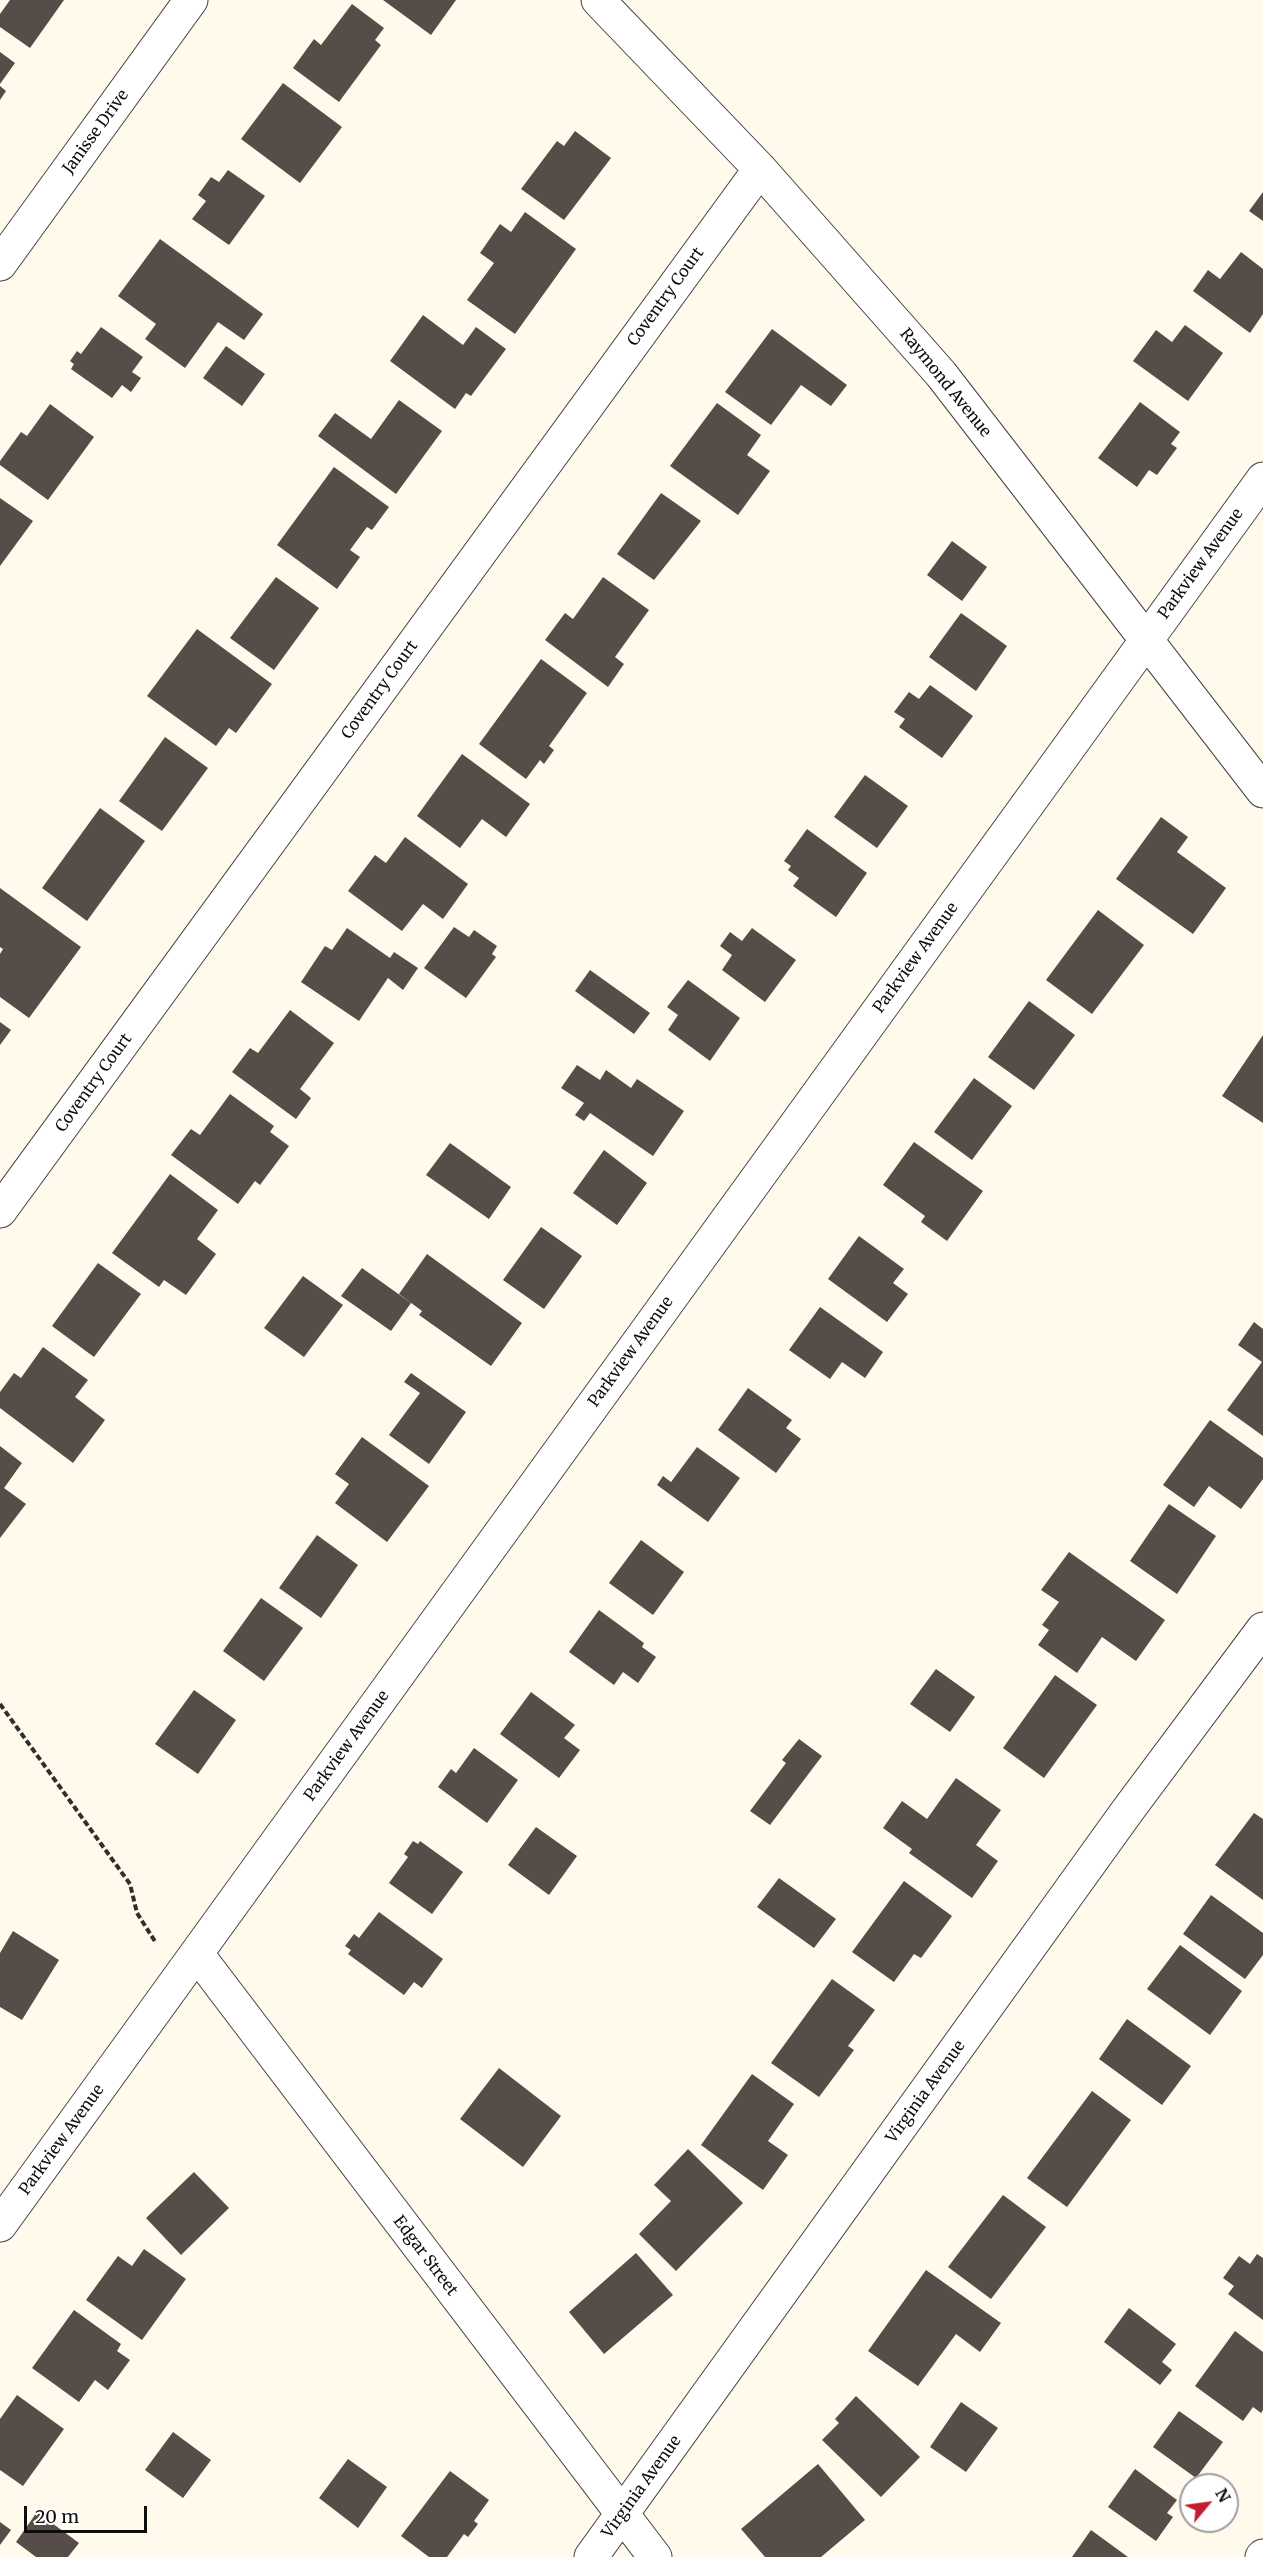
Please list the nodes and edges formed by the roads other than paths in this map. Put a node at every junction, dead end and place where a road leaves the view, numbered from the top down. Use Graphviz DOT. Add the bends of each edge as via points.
graph roads {
  1 [pos="191,0"];
  2 [pos="598,0"];
  3 [pos="760,169"];
  4 [pos="0,264"];
  5 [pos="1263,479"];
  6 [pos="1147,638"];
  7 [pos="1263,791"];
  8 [pos="0,1211"];
  9 [pos="1263,1629"];
  10 [pos="197,1954"];
  11 [pos="0,2225"];
  12 [pos="622,2515"];
  13 [pos="591,2557"];
  14 [pos="655,2557"];
  1 -- 4 [label="street, Janisse Drive"];
  2 -- 3 [label="street, Raymond Avenue"];
  3 -- 6 [label="street, Raymond Avenue" via="941,374"];
  3 -- 8 [label="street, Coventry Court"];
  5 -- 6 [label="street, Parkview Avenue"];
  6 -- 7 [label="street, Raymond Avenue"];
  6 -- 10 [label="street, Parkview Avenue"];
  9 -- 12 [label="street, Virginia Avenue" via="1128,1810"];
  10 -- 11 [label="street, Parkview Avenue"];
  10 -- 12 [label="street, Edgar Street"];
  12 -- 13 [label="street, Virginia Avenue"];
  12 -- 14 [label="street, Edgar Street"];
}
